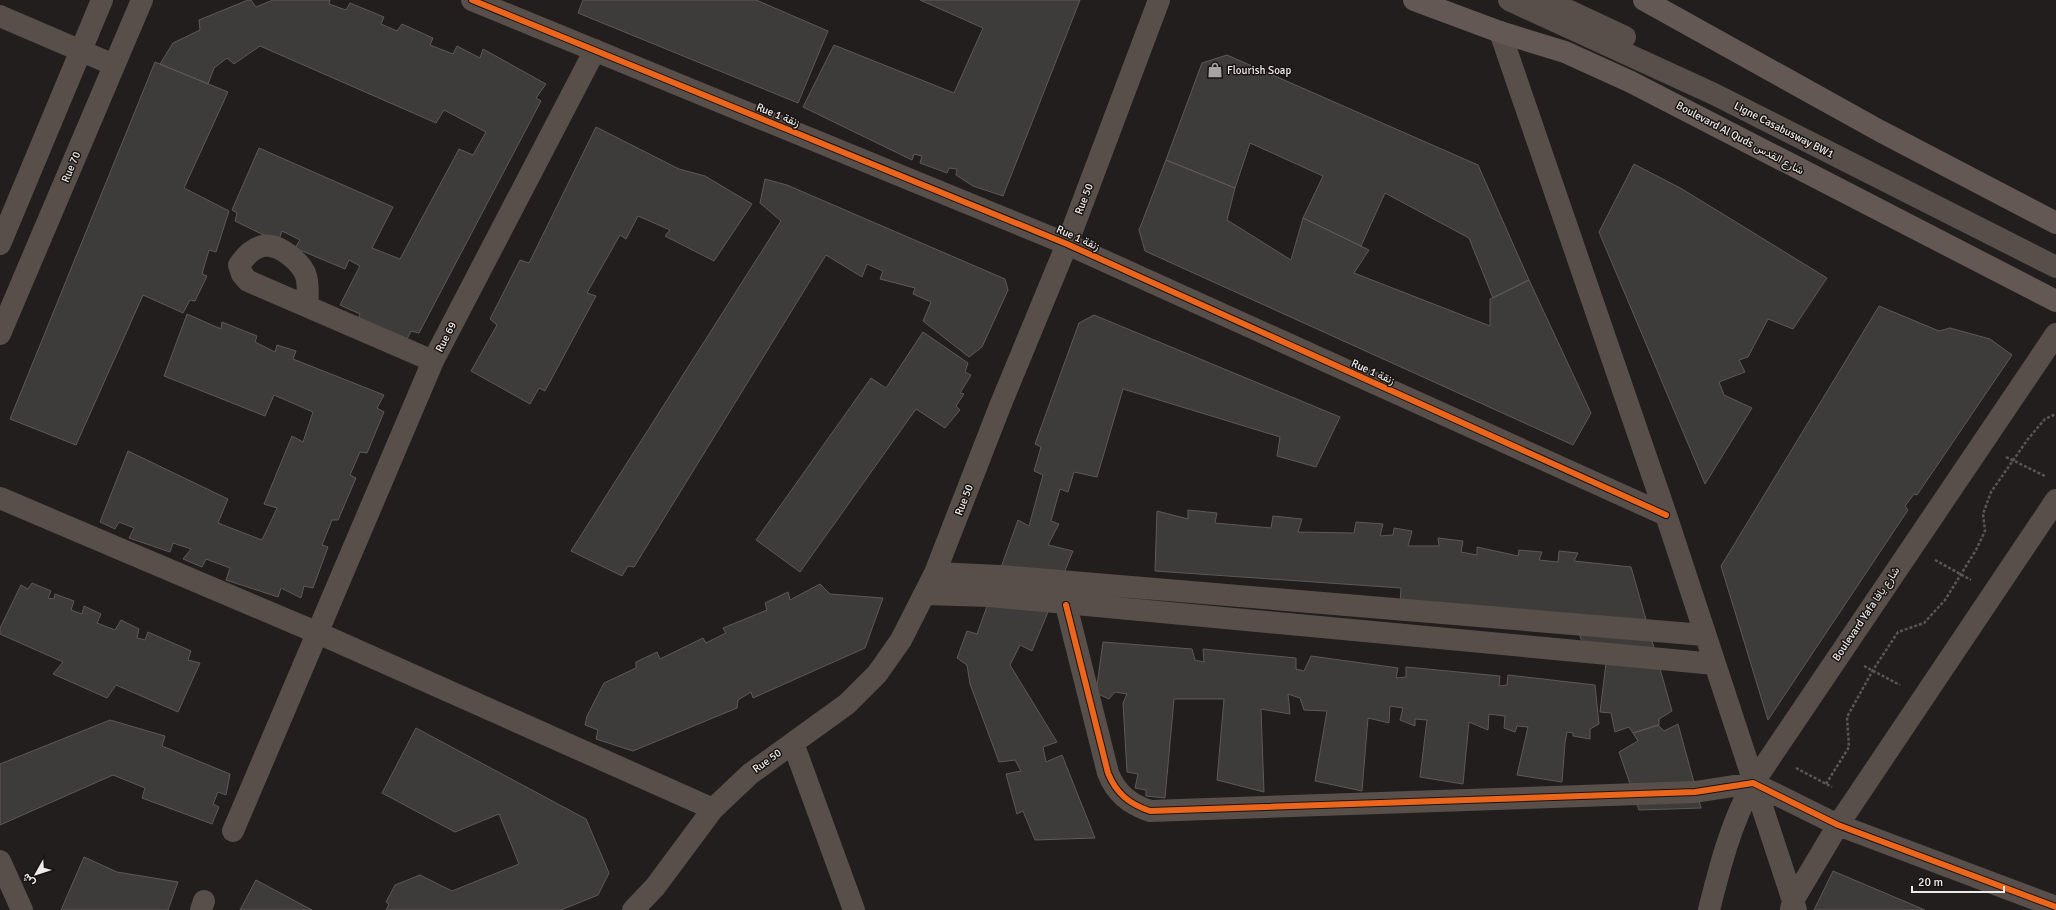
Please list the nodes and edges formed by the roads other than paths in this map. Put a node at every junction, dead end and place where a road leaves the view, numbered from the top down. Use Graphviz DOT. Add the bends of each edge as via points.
graph roads {
  1 [pos="102,0"];
  2 [pos="142,0"];
  3 [pos="472,0"];
  4 [pos="1159,0"];
  5 [pos="1414,0"];
  6 [pos="1509,0"];
  7 [pos="1546,0"];
  8 [pos="1644,0"];
  9 [pos="0,16"];
  10 [pos="1500,32"];
  11 [pos="80,50"];
  12 [pos="595,50"];
  13 [pos="114,65"];
  14 [pos="2056,223"];
  15 [pos="0,244"];
  16 [pos="1067,244"];
  17 [pos="2056,250"];
  18 [pos="2056,267"];
  19 [pos="2056,301"];
  20 [pos="307,306"];
  21 [pos="0,334"];
  22 [pos="2056,334"];
  23 [pos="433,361"];
  24 [pos="0,498"];
  25 [pos="2056,500"];
  26 [pos="1666,515"];
  27 [pos="935,573"];
  28 [pos="925,594"];
  29 [pos="1066,605"];
  30 [pos="318,633"];
  31 [pos="1704,635"];
  32 [pos="1715,664"];
  33 [pos="793,742"];
  34 [pos="1753,782"];
  35 [pos="713,809"];
  36 [pos="1838,825"];
  37 [pos="233,831"];
  38 [pos="3,872"];
  39 [pos="1794,906"];
  40 [pos="2056,907"];
  41 [pos="22,910"];
  42 [pos="633,910"];
  43 [pos="854,910"];
  44 [pos="1709,910"];
  1 -- 11 [label="street"];
  2 -- 13 [label="street, Rue 70"];
  3 -- 12 [label="street, Rue 1 زنقة"];
  4 -- 16 [label="street, Rue 50"];
  5 -- 10 [label="main road, Boulevard Al Quds شارع القدس"];
  6 -- 18 [label="street, Ligne Casabusway BW1" via="1714,94"];
  7 -- 17 [label="street, Ligne Casabusway BW1"];
  8 -- 14 [label="main road" via="1880,131"];
  9 -- 11 [label="street"];
  10 -- 19 [label="main road, Boulevard Al Quds شارع القدس" via="1565,52 1632,82"];
  10 -- 26 [label="street"];
  11 -- 13 [label="street"];
  11 -- 15 [label="street"];
  12 -- 16 [label="street, Rue 1 زنقة"];
  12 -- 23 [label="street, Rue 69"];
  13 -- 21 [label="street, Rue 70"];
  16 -- 26 [label="street, Rue 1 زنقة"];
  16 -- 27 [label="street, Rue 50"];
  20 -- 23 [label="street"];
  22 -- 34 [label="street, Boulevard Yafa شارع يافا"];
  23 -- 30 [label="street, Rue 69"];
  24 -- 30 [label="street"];
  25 -- 36 [label="street"];
  26 -- 31 [label="street"];
  27 -- 28 [label="street, Rue 50"];
  27 -- 31 [label="street" via="1000,576"];
  28 -- 29 [label="street" via="990,596"];
  28 -- 33 [label="street, Rue 50" via="902,640 876,674 847,704"];
  29 -- 32 [label="street"];
  29 -- 34 [label="street" via="1108,773 1120,794 1150,812 1695,792"];
  30 -- 35 [label="street"];
  30 -- 37 [label="street, Rue 69"];
  31 -- 32 [label="street"];
  32 -- 34 [label="street"];
  33 -- 35 [label="street, Rue 50" via="750,774"];
  33 -- 43 [label="street"];
  34 -- 36 [label="street"];
  34 -- 39 [label="street"];
  34 -- 44 [label="street, Boulevard Yafa شارع يافا" via="1724,852"];
  35 -- 42 [label="street, Rue 50" via="654,887"];
  36 -- 39 [label="street"];
  36 -- 40 [label="street"];
  38 -- 41 [label="street"];
}
